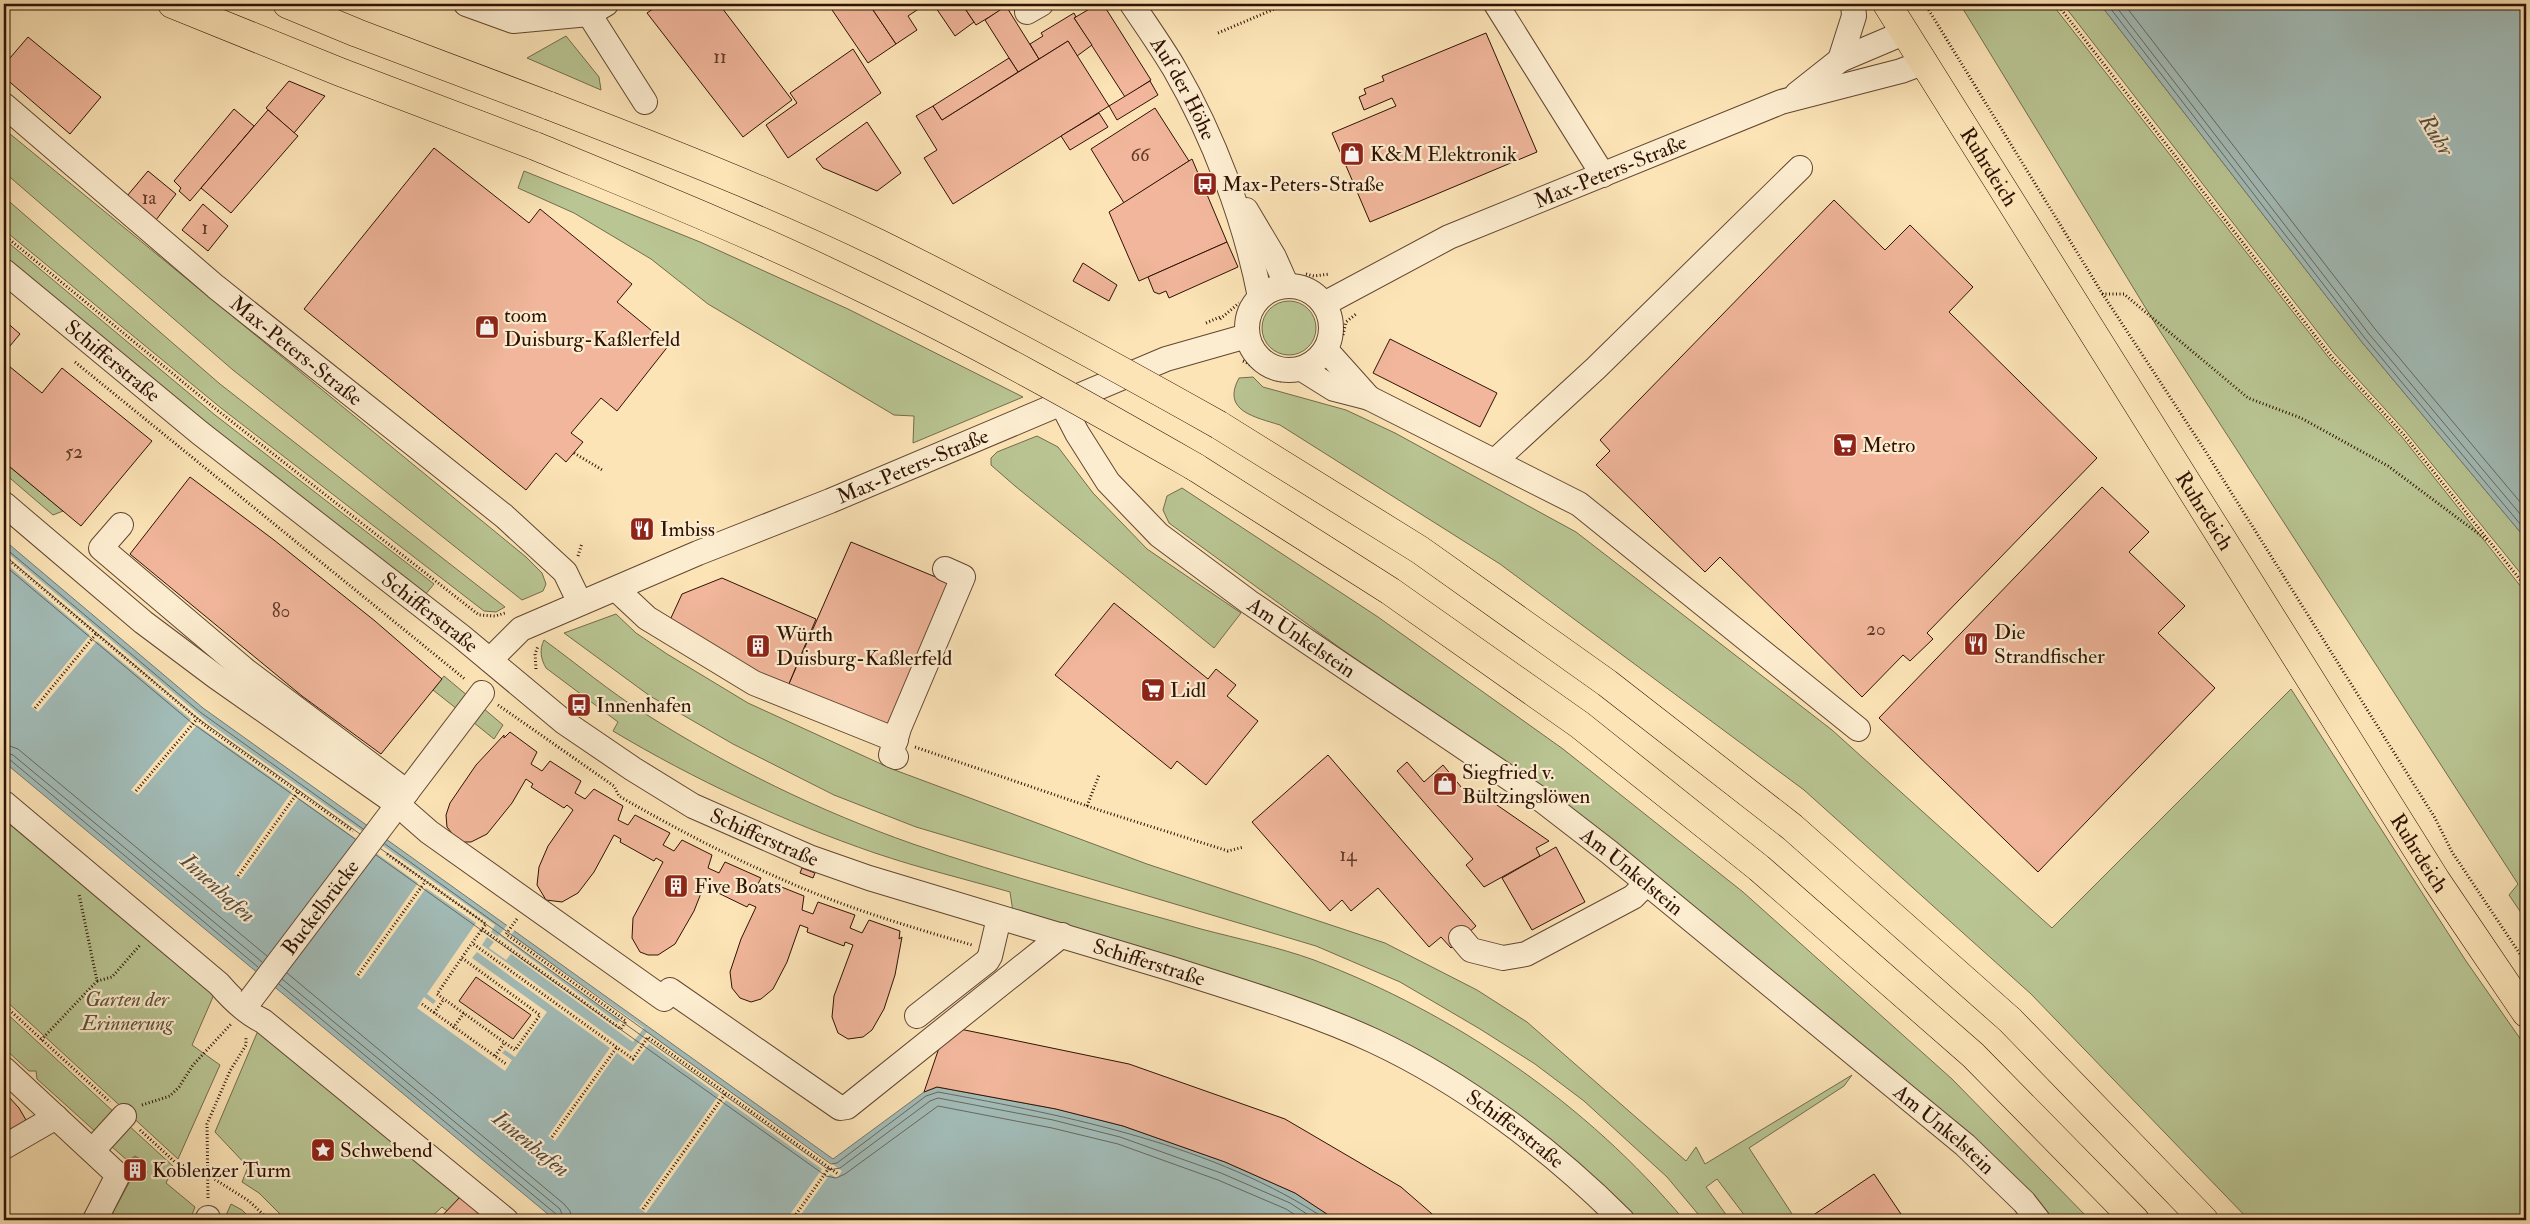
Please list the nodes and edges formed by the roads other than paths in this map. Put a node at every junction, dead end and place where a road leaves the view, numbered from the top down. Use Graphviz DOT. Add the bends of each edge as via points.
graph roads {
  1 [pos="172,4"];
  2 [pos="287,4"];
  3 [pos="466,4"];
  4 [pos="1132,4"];
  5 [pos="1496,4"];
  6 [pos="1853,4"];
  7 [pos="1887,4"];
  8 [pos="598,9"];
  9 [pos="1906,32"];
  10 [pos="1840,60"];
  11 [pos="1925,62"];
  12 [pos="1791,98"];
  13 [pos="645,102"];
  14 [pos="4,105"];
  15 [pos="1800,168"];
  16 [pos="1603,175"];
  17 [pos="1225,177"];
  18 [pos="4,271"];
  19 [pos="1287,286"];
  20 [pos="1260,297"];
  21 [pos="1324,304"];
  22 [pos="1247,336"];
  23 [pos="1326,350"];
  24 [pos="1297,375"];
  25 [pos="1369,398"];
  26 [pos="1062,404"];
  27 [pos="1496,460"];
  28 [pos="4,504"];
  29 [pos="121,525"];
  30 [pos="945,569"];
  31 [pos="616,588"];
  32 [pos="580,603"];
  33 [pos="490,660"];
  34 [pos="482,693"];
  35 [pos="1858,729"];
  36 [pos="4,803"];
  37 [pos="398,804"];
  38 [pos="1646,884"];
  39 [pos="999,918"];
  40 [pos="1461,938"];
  41 [pos="1056,940"];
  42 [pos="248,1004"];
  43 [pos="2526,1013"];
  44 [pos="916,1016"];
  45 [pos="4,1069"];
  46 [pos="56,1117"];
  47 [pos="127,1118"];
  48 [pos="4,1146"];
  49 [pos="93,1150"];
  50 [pos="95,1220"];
  51 [pos="506,1220"];
  52 [pos="1622,1220"];
  53 [pos="2038,1220"];
  54 [pos="2136,1220"];
  55 [pos="2204,1220"];
  1 -- 54 [label="main road, bridge" via="535,146 714,220 860,286 1044,380 1196,467 1390,591 1556,708 1736,850 1973,1055"];
  2 -- 55 [label="main road, bridge" via="727,175 878,244 1069,340 1219,425 1420,550 1607,683 1792,827 2010,1020"];
  3 -- 8 [label="street" via="513,21"];
  4 -- 17 [label="street, Auf der Höhe" via="1174,69"];
  5 -- 16 [label="street"];
  6 -- 10 [label="street" via="1854,16"];
  7 -- 9 [label="main road, Ruhrdeich"];
  8 -- 13 [label="street"];
  9 -- 10 [label="street, Max-Peters-Straße"];
  9 -- 11 [label="main road, Ruhrdeich"];
  10 -- 12 [label="street, Max-Peters-Straße"];
  11 -- 12 [label="street, Max-Peters-Straße"];
  11 -- 43 [label="main road, Ruhrdeich" via="2436,880"];
  12 -- 16 [label="street, Max-Peters-Straße"];
  14 -- 32 [label="street, Max-Peters-Straße" via="216,287 504,516 565,572"];
  15 -- 27 [label="street" via="1596,368"];
  16 -- 21 [label="street, Max-Peters-Straße" via="1450,237"];
  17 -- 19 [label="street, Auf der Höhe" via="1274,257"];
  17 -- 20 [label="street, Auf der Höhe" via="1254,266"];
  18 -- 33 [label="street, Schifferstraße" via="200,433"];
  19 -- 20 [label="street" via="1272,289"];
  19 -- 21 [label="street" via="1301,287"];
  20 -- 22 [label="street" via="1249,315"];
  21 -- 23 [label="street" via="1332,327"];
  22 -- 24 [label="street" via="1252,349 1268,364"];
  22 -- 26 [label="street, Max-Peters-Straße" via="1166,359"];
  23 -- 24 [label="street"];
  23 -- 25 [label="street"];
  24 -- 25 [label="street"];
  25 -- 27 [label="street"];
  26 -- 31 [label="street, Max-Peters-Straße"];
  26 -- 38 [label="street, Am Unkelstein" via="1108,482 1159,535 1274,619 1543,801"];
  27 -- 35 [label="street" via="1579,504"];
  28 -- 37 [label="street" via="151,628"];
  29 -- 37 [label="street" via="101,548"];
  30 -- 31 [label="street" via="964,577 896,748 754,683 647,618"];
  31 -- 32 [label="street, Max-Peters-Straße"];
  32 -- 33 [label="street, Max-Peters-Straße" via="521,629"];
  33 -- 39 [label="street, Schifferstraße" via="564,722 633,770 693,806 809,857"];
  34 -- 37 [label="street, Buckelbrücke"];
  36 -- 42 [label="street" via="219,984"];
  37 -- 41 [label="street" via="429,832 664,999 670,990 843,1109"];
  37 -- 42 [label="street, Buckelbrücke, bridge"];
  38 -- 40 [label="street" via="1633,897 1526,954 1503,958 1471,950"];
  38 -- 53 [label="street, Am Unkelstein" via="1965,1145 2024,1202"];
  39 -- 41 [label="street, Schifferstraße"];
  39 -- 44 [label="street" via="992,951 982,965"];
  41 -- 52 [label="street, Schifferstraße" via="1301,1010 1375,1042 1439,1077 1517,1129 1589,1187"];
  42 -- 51 [label="street" via="263,1021"];
  45 -- 46 [label="street"];
  46 -- 48 [label="street"];
  46 -- 49 [label="street"];
  47 -- 49 [label="street"];
  49 -- 50 [label="street" via="118,1175"];
}
